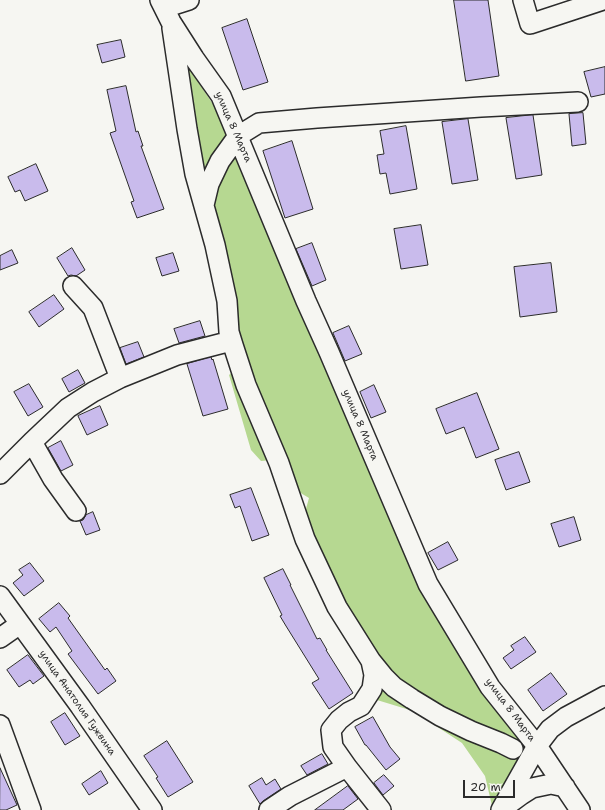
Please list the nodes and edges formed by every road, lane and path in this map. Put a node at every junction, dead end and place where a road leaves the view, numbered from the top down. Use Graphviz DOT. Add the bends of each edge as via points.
graph roads {
  1 [pos="189,0"];
  2 [pos="522,0"];
  3 [pos="603,0"];
  4 [pos="165,10"];
  5 [pos="578,102"];
  6 [pos="226,108"];
  7 [pos="259,123"];
  8 [pos="238,136"];
  9 [pos="204,205"];
  10 [pos="73,286"];
  11 [pos="231,341"];
  12 [pos="120,378"];
  13 [pos="32,442"];
  14 [pos="0,474"];
  15 [pos="76,511"];
  16 [pos="0,596"];
  17 [pos="20,624"];
  18 [pos="0,638"];
  19 [pos="371,661"];
  20 [pos="605,696"];
  21 [pos="507,709"];
  22 [pos="0,725"];
  23 [pos="537,746"];
  24 [pos="513,749"];
  25 [pos="346,767"];
  26 [pos="517,781"];
  27 [pos="564,787"];
  28 [pos="31,810"];
  29 [pos="152,810"];
  30 [pos="269,810"];
  31 [pos="381,810"];
  32 [pos="501,810"];
  33 [pos="580,810"];
  1 -- 4 [label="street"];
  2 -- 3 [label="street" via="530,24"];
  4 -- 6 [label="street, улица 8 Марта" via="221,96"];
  4 -- 9 [label="street" via="195,174"];
  5 -- 7 [label="street"];
  6 -- 7 [label="street" via="244,119"];
  6 -- 8 [label="street, улица 8 Марта"];
  7 -- 8 [label="street"];
  8 -- 9 [label="street" via="220,161 209,184"];
  8 -- 21 [label="street, улица 8 Марта" via="428,584 490,687"];
  9 -- 11 [label="street" via="226,294"];
  10 -- 12 [label="street" via="93,308"];
  11 -- 12 [label="street" via="177,355"];
  11 -- 19 [label="street" via="246,385 279,463 305,539 337,607"];
  12 -- 13 [label="street" via="68,408"];
  13 -- 14 [label="street"];
  13 -- 15 [label="street" via="53,479"];
  16 -- 17 [label="street, улица Анатолия Гужвина"];
  17 -- 18 [label="street"];
  17 -- 29 [label="street, улица Анатолия Гужвина"];
  19 -- 24 [label="street" via="394,687 434,712"];
  19 -- 25 [label="street" via="374,675 372,689 362,706 349,712 331,730 333,747"];
  20 -- 23 [label="street" via="566,717 550,729"];
  21 -- 23 [label="street, улица 8 Марта"];
  21 -- 24 [label="street"];
  22 -- 28 [label="street"];
  23 -- 26 [label="street"];
  23 -- 27 [label="street, улица 8 Марта"];
  24 -- 26 [label="street"];
  25 -- 30 [label="street"];
  25 -- 31 [label="street"];
  26 -- 32 [label="street"];
  27 -- 32 [label="street" via="551,784 532,788"];
  27 -- 33 [label="street, улица 8 Марта"];
}
